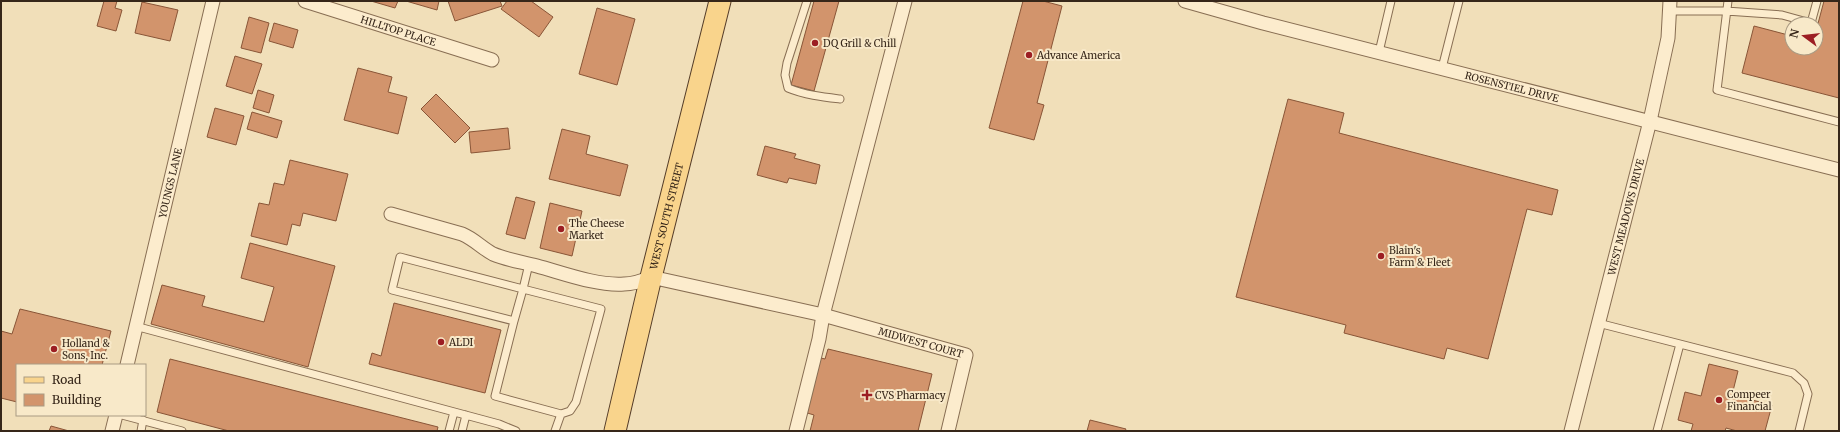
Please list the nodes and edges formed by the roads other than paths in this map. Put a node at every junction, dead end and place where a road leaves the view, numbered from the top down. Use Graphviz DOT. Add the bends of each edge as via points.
graph roads {
  1 [pos="213,1"];
  2 [pos="305,1"];
  3 [pos="720,1"];
  4 [pos="807,1"];
  5 [pos="905,1"];
  6 [pos="1186,1"];
  7 [pos="1391,1"];
  8 [pos="1459,1"];
  9 [pos="1728,1"];
  10 [pos="1817,1"];
  11 [pos="1670,6"];
  12 [pos="1726,11"];
  13 [pos="1379,52"];
  14 [pos="492,60"];
  15 [pos="1442,68"];
  16 [pos="840,99"];
  17 [pos="1650,121"];
  18 [pos="1839,122"];
  19 [pos="1839,170"];
  20 [pos="391,214"];
  21 [pos="529,264"];
  22 [pos="651,278"];
  23 [pos="523,289"];
  24 [pos="823,315"];
  25 [pos="514,321"];
  26 [pos="1598,324"];
  27 [pos="135,326"];
  28 [pos="1680,344"];
  29 [pos="127,364"];
  30 [pos="454,412"];
  31 [pos="561,414"];
  32 [pos="466,415"];
  33 [pos="116,416"];
  34 [pos="126,416"];
  35 [pos="143,420"];
  36 [pos="112,431"];
  37 [pos="141,431"];
  38 [pos="182,431"];
  39 [pos="449,431"];
  40 [pos="462,431"];
  41 [pos="516,431"];
  42 [pos="555,431"];
  43 [pos="615,431"];
  44 [pos="796,431"];
  45 [pos="948,431"];
  46 [pos="1571,431"];
  47 [pos="1658,431"];
  48 [pos="1799,431"];
  1 -- 27 [label="street, YOUNGS LANE"];
  2 -- 14 [label="street, HILLTOP PLACE"];
  3 -- 22 [label="main road, WEST SOUTH STREET"];
  4 -- 16 [label="lane" via="787,64 785,75 788,88"];
  5 -- 24 [label="street"];
  6 -- 13 [label="street, ROSENSTIEL DRIVE"];
  7 -- 13 [label="lane"];
  8 -- 15 [label="lane"];
  9 -- 12 [label="lane"];
  10 -- 12 [label="lane" via="1811,23 1782,15"];
  11 -- 12 [label="lane"];
  11 -- 17 [label="street, WEST MEADOWS DRIVE" via="1668,38"];
  12 -- 18 [label="lane" via="1717,90"];
  13 -- 15 [label="street, ROSENSTIEL DRIVE"];
  15 -- 17 [label="street, ROSENSTIEL DRIVE"];
  17 -- 19 [label="street, ROSENSTIEL DRIVE"];
  17 -- 26 [label="street, WEST MEADOWS DRIVE"];
  20 -- 21 [label="street" via="462,234 494,254"];
  21 -- 22 [label="street" via="604,283 623,284"];
  21 -- 23 [label="lane"];
  22 -- 24 [label="street, MIDWEST COURT"];
  22 -- 43 [label="main road, WEST SOUTH STREET"];
  23 -- 25 [label="lane"];
  23 -- 25 [label="lane" via="400,257 392,290"];
  23 -- 31 [label="lane" via="601,309 576,402 570,411"];
  24 -- 44 [label="street"];
  24 -- 45 [label="street, MIDWEST COURT" via="966,355"];
  25 -- 31 [label="lane" via="495,396"];
  26 -- 28 [label="lane"];
  26 -- 46 [label="street, WEST MEADOWS DRIVE"];
  27 -- 29 [label="street, YOUNGS LANE"];
  27 -- 30 [label="lane"];
  28 -- 47 [label="lane"];
  28 -- 48 [label="lane" via="1793,373 1804,383 1808,394"];
  30 -- 32 [label="lane"];
  30 -- 39 [label="lane"];
  31 -- 42 [label="lane"];
  32 -- 40 [label="lane"];
  32 -- 41 [label="lane"];
  33 -- 36 [label="street"];
  34 -- 35 [label="lane"];
  35 -- 37 [label="lane"];
  35 -- 38 [label="lane"];
}
